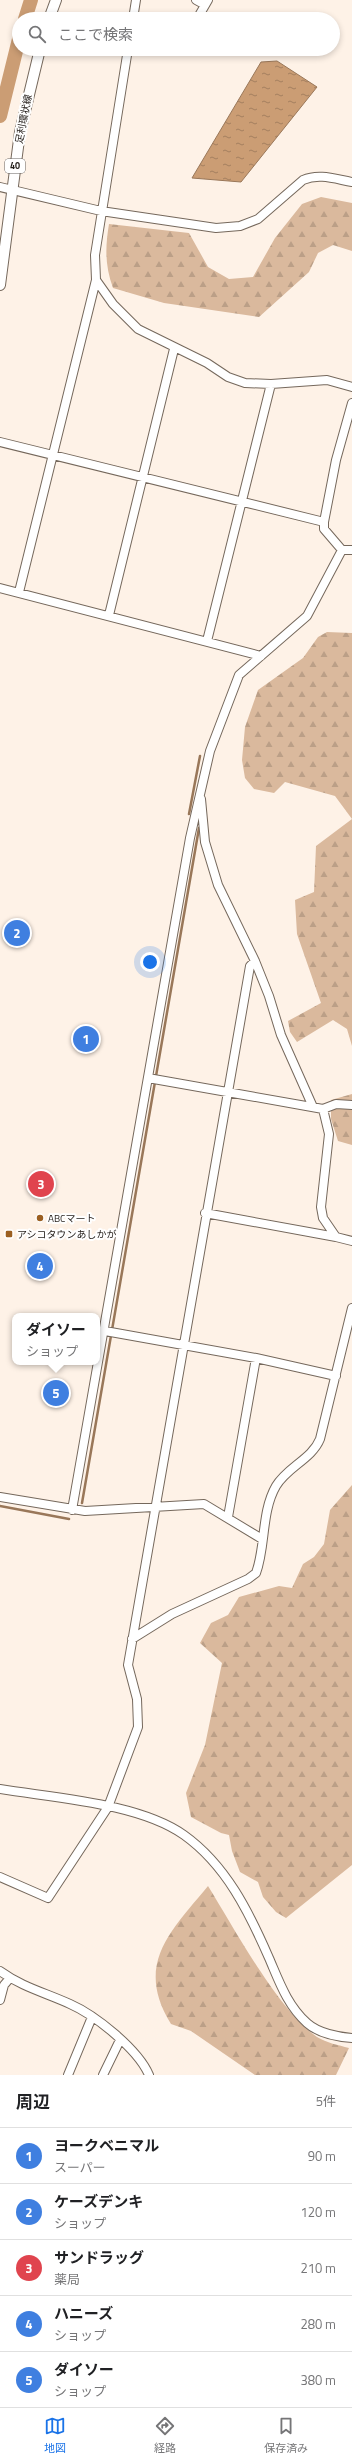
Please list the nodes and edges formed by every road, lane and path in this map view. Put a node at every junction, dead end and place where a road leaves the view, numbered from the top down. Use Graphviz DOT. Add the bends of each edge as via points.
graph roads {
  1 [pos="56,0"];
  2 [pos="136,0"];
  3 [pos="196,0"];
  4 [pos="206,3"];
  5 [pos="52,12"];
  6 [pos="134,12"];
  7 [pos="201,12"];
  8 [pos="38,56"];
  9 [pos="127,56"];
  10 [pos="352,182"];
  11 [pos="0,187"];
  12 [pos="11,190"];
  13 [pos="101,211"];
  14 [pos="96,280"];
  15 [pos="0,285"];
  16 [pos="174,348"];
  17 [pos="271,384"];
  18 [pos="352,387"];
  19 [pos="352,404"];
  20 [pos="0,442"];
  21 [pos="53,454"];
  22 [pos="143,477"];
  23 [pos="240,501"];
  24 [pos="324,522"];
  25 [pos="342,550"];
  26 [pos="352,550"];
  27 [pos="0,588"];
  28 [pos="19,592"];
  29 [pos="109,615"];
  30 [pos="207,641"];
  31 [pos="261,656"];
  32 [pos="200,790"];
  33 [pos="254,961"];
  34 [pos="148,1078"];
  35 [pos="227,1091"];
  36 [pos="352,1105"];
  37 [pos="313,1107"];
  38 [pos="323,1109"];
  39 [pos="205,1213"];
  40 [pos="336,1237"];
  41 [pos="352,1241"];
  42 [pos="352,1308"];
  43 [pos="105,1331"];
  44 [pos="182,1344"];
  45 [pos="100,1358"];
  46 [pos="256,1358"];
  47 [pos="99,1365"];
  48 [pos="336,1376"];
  49 [pos="0,1497"];
  50 [pos="155,1508"];
  51 [pos="72,1510"];
  52 [pos="228,1518"];
  53 [pos="262,1539"];
  54 [pos="132,1639"];
  55 [pos="0,1789"];
  56 [pos="108,1807"];
  57 [pos="0,1877"];
  58 [pos="0,1971"];
  59 [pos="10,1978"];
  60 [pos="0,2000"];
  61 [pos="92,2017"];
  62 [pos="352,2038"];
  63 [pos="120,2040"];
  64 [pos="68,2075"];
  65 [pos="103,2075"];
  66 [pos="149,2075"];
  1 -- 5 [label="main road"];
  2 -- 6 [label="street"];
  3 -- 4 [label="street"];
  4 -- 7 [label="street"];
  8 -- 12 [label="main road, 足利環状線 / 40" via="20,132"];
  9 -- 13 [label="street"];
  10 -- 13 [label="street" via="311,176 296,185 258,219 240,226 216,228"];
  11 -- 12 [label="street"];
  12 -- 13 [label="street"];
  12 -- 15 [label="main road, 足利環状線 / 40"];
  13 -- 14 [label="street" via="95,255"];
  14 -- 16 [label="street" via="113,304 138,329"];
  14 -- 21 [label="street"];
  16 -- 17 [label="street" via="207,363 228,377 245,383"];
  16 -- 22 [label="street"];
  17 -- 18 [label="street" via="327,380"];
  17 -- 23 [label="street"];
  19 -- 24 [label="street" via="336,460"];
  20 -- 21 [label="street"];
  21 -- 22 [label="street"];
  21 -- 28 [label="street"];
  22 -- 23 [label="street"];
  22 -- 29 [label="street"];
  23 -- 24 [label="street"];
  23 -- 30 [label="street"];
  24 -- 25 [label="street" via="324,529"];
  25 -- 26 [label="street"];
  25 -- 31 [label="street" via="307,616"];
  27 -- 28 [label="street"];
  28 -- 29 [label="street"];
  29 -- 30 [label="street"];
  30 -- 31 [label="street"];
  31 -- 32 [label="street" via="239,675 210,751"];
  32 -- 33 [label="street" via="205,842 218,886"];
  32 -- 34 [label="street"];
  33 -- 35 [label="street" via="250,966"];
  33 -- 37 [label="street" via="269,996 281,1035"];
  34 -- 35 [label="street"];
  34 -- 43 [label="street"];
  35 -- 37 [label="street"];
  35 -- 39 [label="street"];
  36 -- 38 [label="street" via="336,1104"];
  37 -- 38 [label="street"];
  38 -- 40 [label="street" via="329,1134 321,1207 323,1218"];
  39 -- 40 [label="street"];
  39 -- 44 [label="street"];
  40 -- 41 [label="street"];
  42 -- 48 [label="street"];
  43 -- 44 [label="street"];
  43 -- 45 [label="street"];
  44 -- 46 [label="street"];
  44 -- 50 [label="street"];
  46 -- 48 [label="street"];
  46 -- 52 [label="street"];
  47 -- 51 [label="street"];
  48 -- 53 [label="street" via="319,1442 277,1485 270,1500"];
  49 -- 51 [label="street"];
  50 -- 51 [label="street"];
  50 -- 52 [label="street" via="204,1504"];
  50 -- 54 [label="street"];
  52 -- 53 [label="street"];
  53 -- 54 [label="street" via="256,1572 250,1578 172,1614"];
  54 -- 56 [label="street" via="128,1664 137,1699 138,1727"];
  55 -- 56 [label="street"];
  56 -- 57 [label="street" via="48,1898"];
  56 -- 62 [label="street" via="154,1820 183,1834 204,1851 229,1880 255,1926 287,1998 296,2012 308,2024 338,2037"];
  58 -- 59 [label="street"];
  59 -- 60 [label="street" via="4,1985"];
  59 -- 61 [label="street" via="70,2004"];
  61 -- 63 [label="street"];
  61 -- 64 [label="street"];
  63 -- 65 [label="street"];
  63 -- 66 [label="street" via="139,2058"];
}
